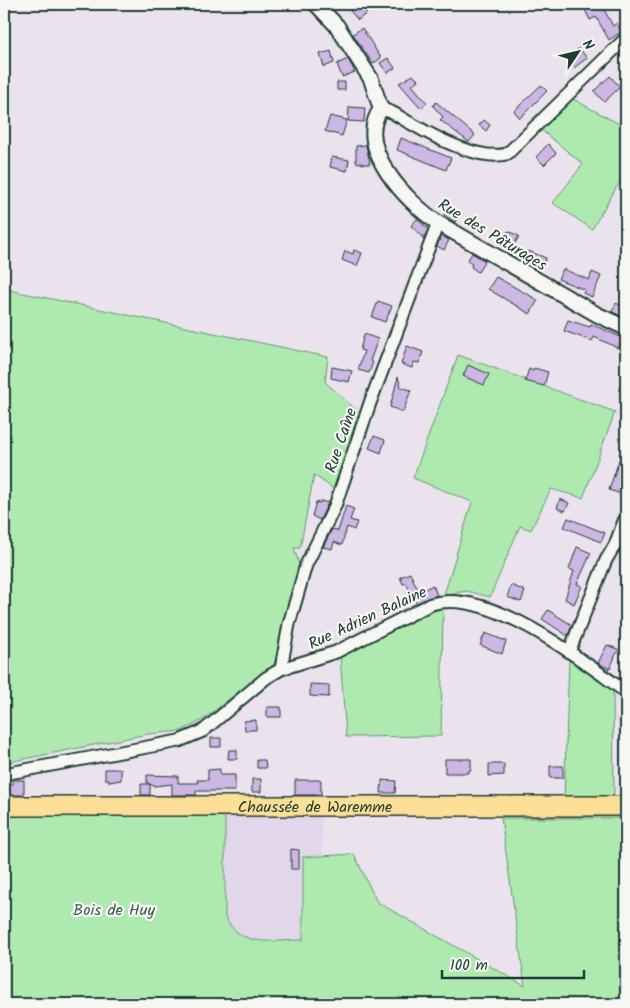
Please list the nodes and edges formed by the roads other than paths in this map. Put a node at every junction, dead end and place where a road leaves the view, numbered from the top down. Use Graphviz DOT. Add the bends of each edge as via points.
graph roads {
  1 [pos="316,4"];
  2 [pos="626,38"];
  3 [pos="381,109"];
  4 [pos="438,223"];
  5 [pos="626,328"];
  6 [pos="626,516"];
  7 [pos="615,545"];
  8 [pos="626,549"];
  9 [pos="569,652"];
  10 [pos="281,669"];
  11 [pos="626,692"];
  12 [pos="4,774"];
  13 [pos="4,806"];
  14 [pos="626,806"];
  1 -- 3 [label="street" via="337,26 371,79"];
  2 -- 3 [label="street" via="507,154 496,157 480,154 411,124 392,110"];
  3 -- 4 [label="street, Rue des Pâturages" via="374,118 372,130 376,153 410,200"];
  4 -- 5 [label="street, Rue des Pâturages"];
  4 -- 10 [label="street, Rue Caîne" via="335,506 306,565 289,624"];
  6 -- 7 [label="street"];
  7 -- 8 [label="street"];
  7 -- 9 [label="street"];
  9 -- 10 [label="street, Rue Adrien Balaine" via="500,612 464,601 445,600 336,652"];
  9 -- 11 [label="street, Rue Adrien Balaine"];
  10 -- 12 [label="street, Rue Adrien Balaine" via="203,731 179,741"];
  13 -- 14 [label="main road, Chaussée de Waremme"];
}
